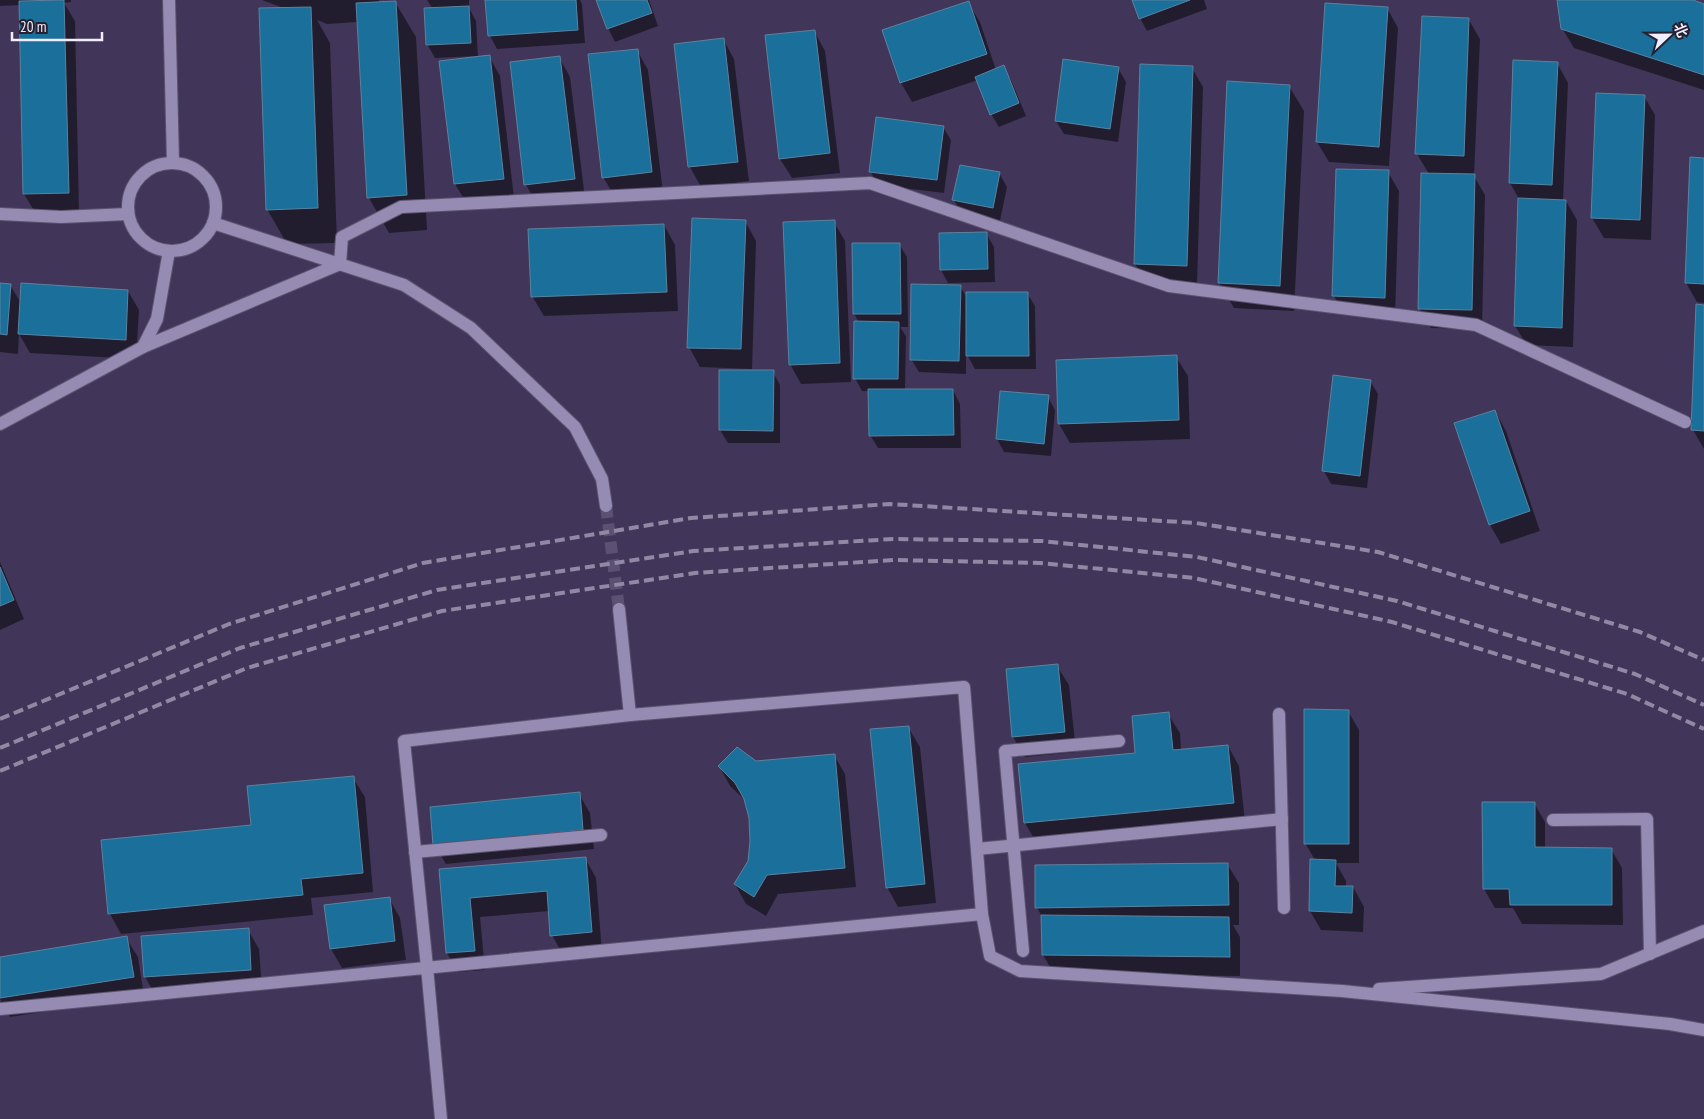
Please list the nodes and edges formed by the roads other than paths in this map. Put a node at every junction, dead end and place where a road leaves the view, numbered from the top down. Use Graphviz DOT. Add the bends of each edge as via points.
graph roads {
  1 [pos="169,0"];
  2 [pos="173,162"];
  3 [pos="0,214"];
  4 [pos="128,214"];
  5 [pos="214,223"];
  6 [pos="169,251"];
  7 [pos="340,264"];
  8 [pos="143,348"];
  9 [pos="1684,422"];
  10 [pos="0,424"];
  11 [pos="606,506"];
  12 [pos="619,609"];
  13 [pos="1278,714"];
  14 [pos="630,715"];
  15 [pos="1119,741"];
  16 [pos="1282,819"];
  17 [pos="1553,820"];
  18 [pos="601,835"];
  19 [pos="1014,845"];
  20 [pos="977,849"];
  21 [pos="415,852"];
  22 [pos="1284,908"];
  23 [pos="982,914"];
  24 [pos="1704,931"];
  25 [pos="1023,951"];
  26 [pos="1650,954"];
  27 [pos="427,967"];
  28 [pos="1342,991"];
  29 [pos="0,1009"];
  30 [pos="1704,1030"];
  31 [pos="441,1119"];
  1 -- 2 [label="street"];
  2 -- 4 [label="street" via="144,172 128,198"];
  2 -- 5 [label="street" via="188,165 210,183 217,210"];
  3 -- 4 [label="street" via="61,217"];
  4 -- 6 [label="street" via="133,228 143,240 155,248"];
  5 -- 6 [label="street" via="195,245"];
  5 -- 7 [label="street"];
  6 -- 8 [label="street" via="156,320"];
  7 -- 8 [label="street"];
  7 -- 9 [label="street" via="342,237 401,208 870,183 1169,286 1476,324"];
  7 -- 11 [label="street" via="404,285 471,328 575,427 602,479"];
  8 -- 10 [label="street"];
  12 -- 14 [label="street"];
  13 -- 16 [label="street"];
  14 -- 20 [label="street" via="964,687"];
  14 -- 21 [label="street" via="404,741"];
  15 -- 19 [label="street" via="1005,751"];
  16 -- 19 [label="street"];
  16 -- 22 [label="street"];
  17 -- 26 [label="street" via="1647,819"];
  18 -- 21 [label="street"];
  19 -- 20 [label="street"];
  19 -- 25 [label="street"];
  20 -- 23 [label="street"];
  21 -- 27 [label="street"];
  23 -- 27 [label="street"];
  23 -- 28 [label="street" via="990,956 1020,971"];
  24 -- 26 [label="street"];
  26 -- 28 [label="street" via="1601,974"];
  27 -- 29 [label="street"];
  27 -- 31 [label="street"];
  28 -- 30 [label="street"];
}
